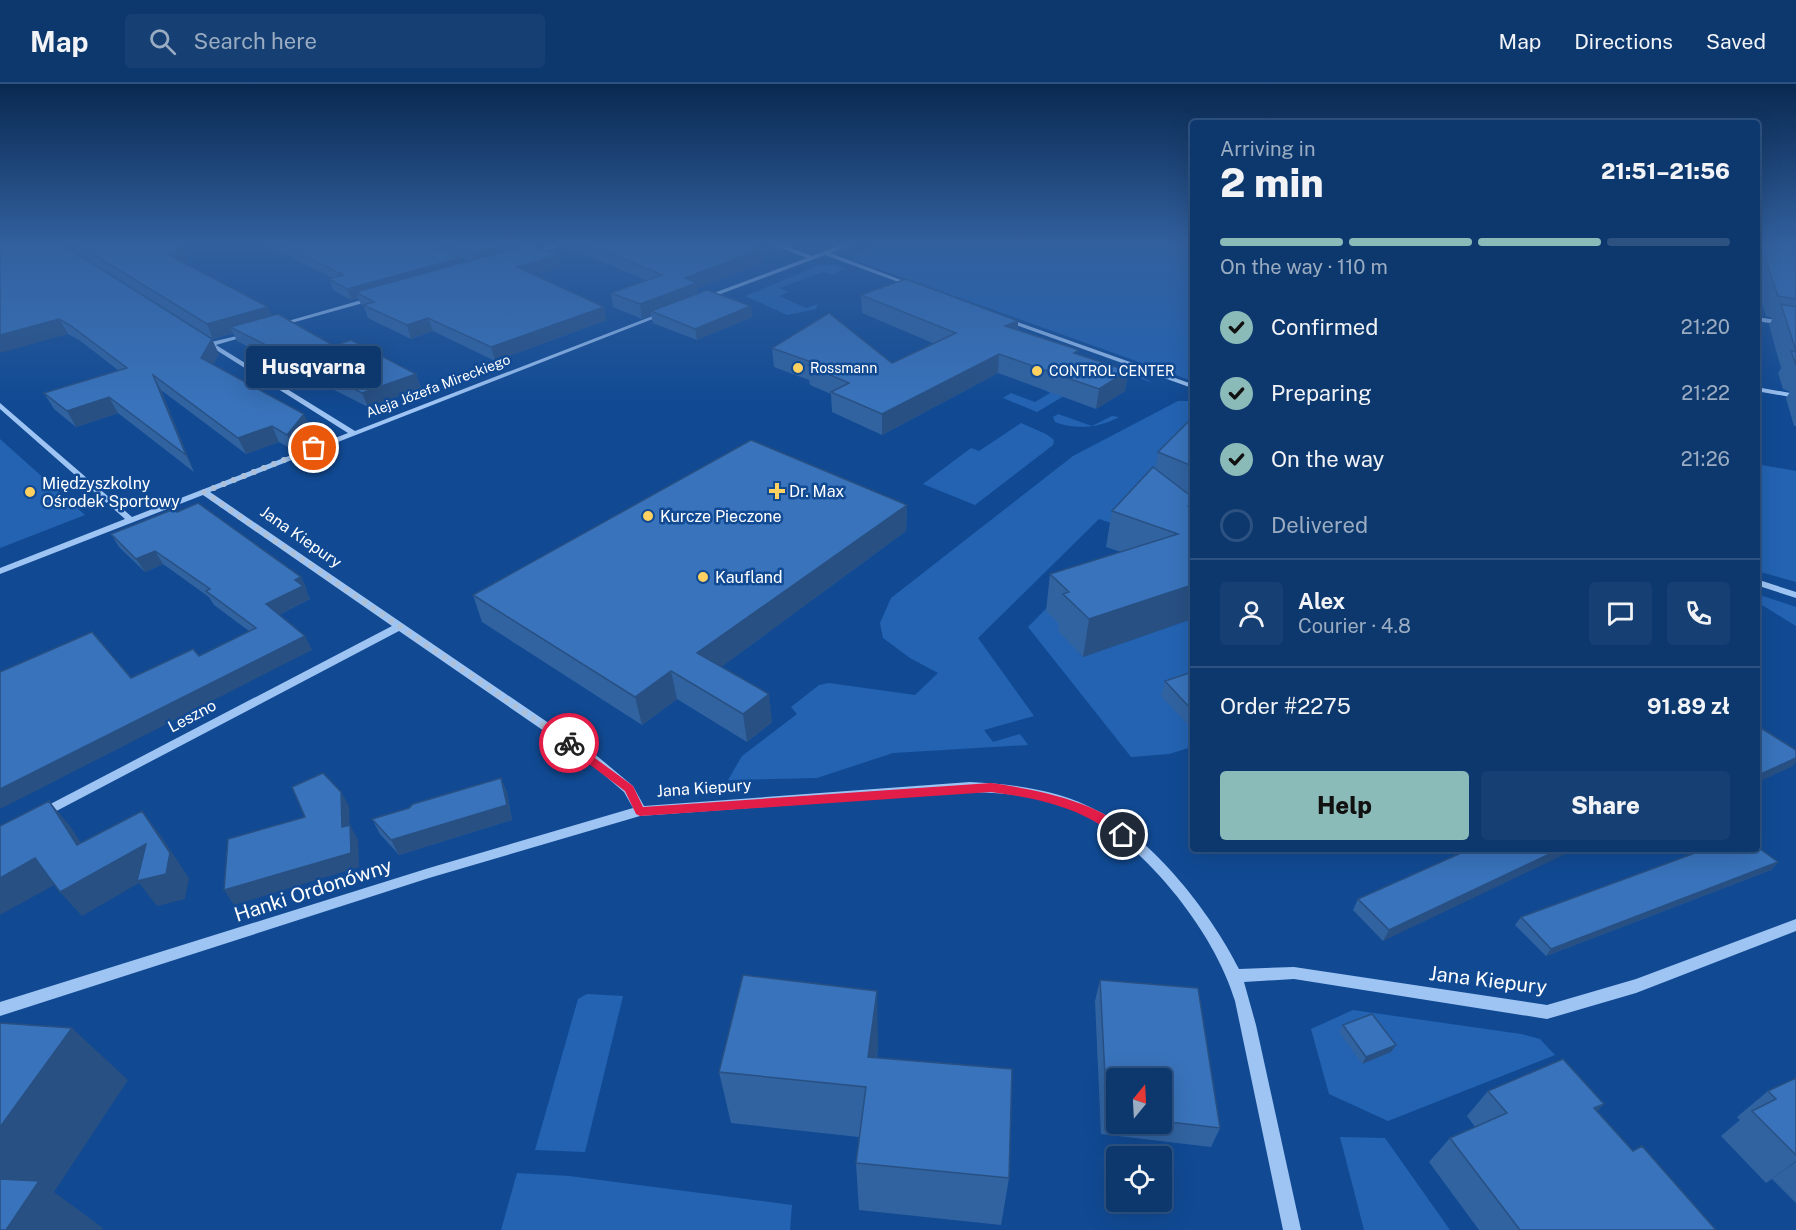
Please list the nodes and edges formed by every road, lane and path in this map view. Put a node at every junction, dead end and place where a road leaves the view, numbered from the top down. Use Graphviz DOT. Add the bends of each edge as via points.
graph roads {
  1 [pos="709,296"];
  2 [pos="375,298"];
  3 [pos="702,299"];
  4 [pos="668,312"];
  5 [pos="992,314"];
  6 [pos="1760,320"];
  7 [pos="1796,325"];
  8 [pos="264,329"];
  9 [pos="253,332"];
  10 [pos="201,338"];
  11 [pos="211,344"];
  12 [pos="1190,385"];
  13 [pos="1760,390"];
  14 [pos="1796,396"];
  15 [pos="0,405"];
  16 [pos="353,433"];
  17 [pos="204,492"];
  18 [pos="131,520"];
  19 [pos="0,571"];
  20 [pos="1760,583"];
  21 [pos="1796,595"];
  22 [pos="400,626"];
  23 [pos="640,811"];
  24 [pos="31,819"];
  25 [pos="1796,925"];
  26 [pos="1234,976"];
  27 [pos="0,1010"];
  28 [pos="1292,1230"];
  1 -- 3 [label="street"];
  2 -- 8 [label="street"];
  4 -- 16 [label="street, Aleja Józefa Mireckiego"];
  5 -- 12 [label="street"];
  6 -- 7 [label="street"];
  9 -- 11 [label="street"];
  10 -- 11 [label="street"];
  11 -- 16 [label="street"];
  13 -- 14 [label="street"];
  15 -- 18 [label="street"];
  16 -- 17 [label="street, Aleja Józefa Mireckiego"];
  17 -- 18 [label="street, Aleja Józefa Mireckiego"];
  17 -- 22 [label="street, Jana Kiepury"];
  18 -- 19 [label="street, Aleja Józefa Mireckiego"];
  20 -- 21 [label="street"];
  22 -- 23 [label="street, Jana Kiepury" via="593,759 629,789"];
  22 -- 24 [label="street, Leszno"];
  23 -- 26 [label="street, Jana Kiepury" via="970,787 1037,794 1086,811 1123,835 1178,891 1213,937"];
  23 -- 27 [label="street, Hanki Ordonówny" via="429,873"];
  25 -- 26 [label="street, Jana Kiepury" via="1636,986 1547,1012 1294,973"];
  26 -- 28 [label="street, Jana Kiepury" via="1247,1016"];
}
